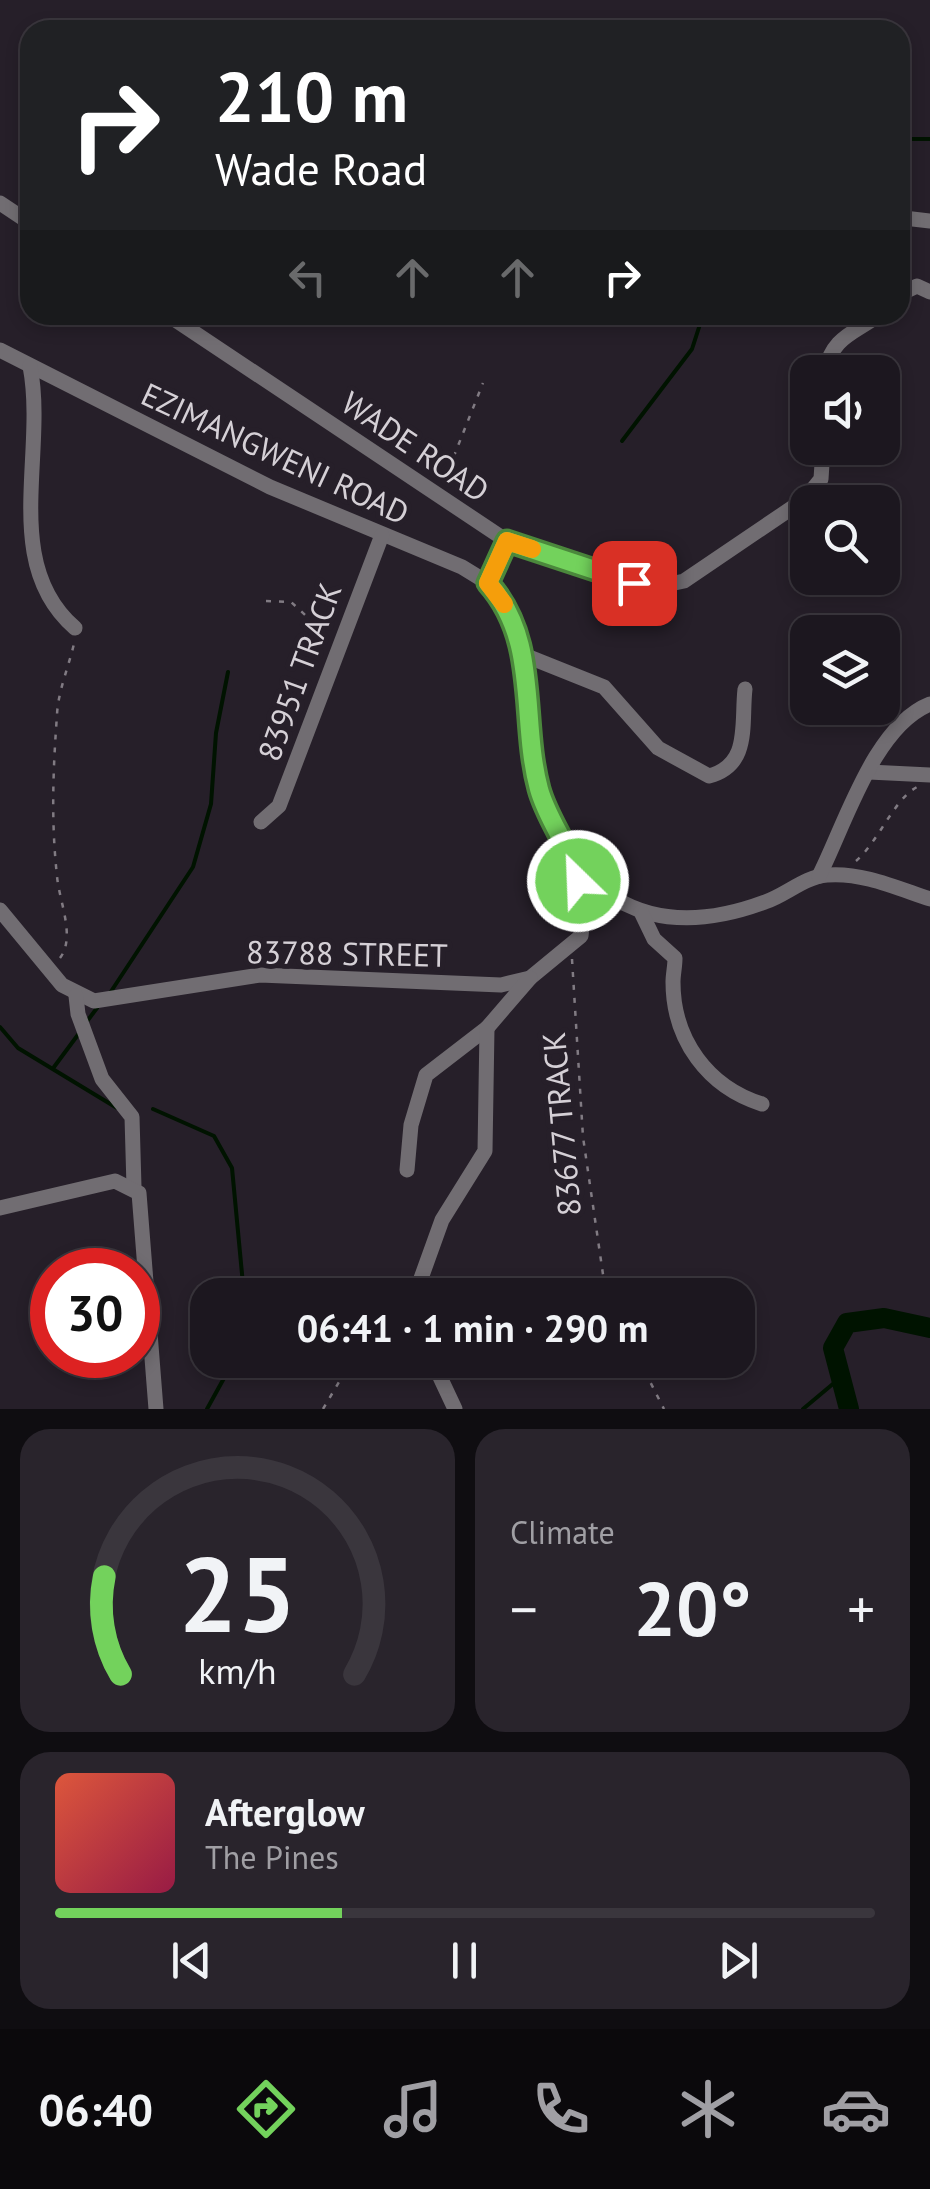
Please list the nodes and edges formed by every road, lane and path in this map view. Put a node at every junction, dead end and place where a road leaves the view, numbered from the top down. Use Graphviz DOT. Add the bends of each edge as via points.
graph roads {
  1 [pos="183,325"];
  2 [pos="862,325"];
  3 [pos="0,350"];
  4 [pos="829,355"];
  5 [pos="30,366"];
  6 [pos="483,382"];
  7 [pos="822,465"];
  8 [pos="438,496"];
  9 [pos="382,535"];
  10 [pos="507,541"];
  11 [pos="488,583"];
  12 [pos="266,601"];
  13 [pos="75,628"];
  14 [pos="340,646"];
  15 [pos="524,655"];
  16 [pos="745,689"];
  17 [pos="930,704"];
  18 [pos="869,772"];
  19 [pos="926,780"];
  20 [pos="261,822"];
  21 [pos="574,861"];
  22 [pos="840,875"];
  23 [pos="819,876"];
  24 [pos="930,898"];
  25 [pos="0,910"];
  26 [pos="641,912"];
  27 [pos="570,948"];
  28 [pos="48,970"];
  29 [pos="530,978"];
  30 [pos="76,996"];
  31 [pos="488,1028"];
  32 [pos="762,1104"];
  33 [pos="407,1170"];
  34 [pos="134,1188"];
  35 [pos="0,1208"];
  36 [pos="421,1278"];
  37 [pos="604,1278"];
  38 [pos="341,1378"];
  39 [pos="440,1378"];
  40 [pos="648,1378"];
  41 [pos="156,1409"];
  42 [pos="323,1409"];
  43 [pos="455,1409"];
  44 [pos="664,1409"];
  1 -- 8 [label="street, WADE ROAD"];
  2 -- 4 [label="street" via="838,339"];
  3 -- 5 [label="street, EZIMANGWENI ROAD"];
  5 -- 9 [label="street, EZIMANGWENI ROAD" via="174,441"];
  5 -- 13 [label="street" via="35,402 28,539 46,601"];
  6 -- 8 [label="path"];
  7 -- 10 [label="street, WADE ROAD" via="821,479 805,499 666,587 634,583"];
  8 -- 10 [label="street, WADE ROAD"];
  9 -- 11 [label="street, EZIMANGWENI ROAD"];
  9 -- 14 [label="street, 83951 TRACK"];
  10 -- 11 [label="street"];
  11 -- 15 [label="street"];
  12 -- 14 [label="path" via="291,602"];
  13 -- 28 [label="path" via="56,716 50,793 68,945"];
  14 -- 20 [label="street, 83951 TRACK" via="279,806"];
  15 -- 16 [label="street" via="604,687 658,748 709,776 729,768 740,753"];
  15 -- 21 [label="street" via="535,772 546,813"];
  17 -- 18 [label="street" via="896,728"];
  18 -- 19 [label="street"];
  18 -- 23 [label="street"];
  19 -- 22 [label="path"];
  21 -- 26 [label="street"];
  21 -- 27 [label="street" via="584,910 581,936"];
  22 -- 23 [label="street"];
  22 -- 24 [label="street"];
  23 -- 26 [label="street" via="751,907 680,920"];
  25 -- 28 [label="street"];
  26 -- 32 [label="street" via="654,940 675,958 674,992 692,1052 728,1091"];
  27 -- 29 [label="street, 83788 STREET"];
  27 -- 37 [label="path, 83677 TRACK" via="583,1136"];
  28 -- 30 [label="street"];
  29 -- 30 [label="street, 83788 STREET" via="484,986 260,975 118,1000"];
  29 -- 31 [label="street"];
  30 -- 34 [label="street" via="102,1079 132,1117"];
  31 -- 33 [label="street" via="426,1075"];
  31 -- 36 [label="street" via="485,1151 442,1220"];
  34 -- 35 [label="street" via="115,1180"];
  34 -- 41 [label="street" via="142,1203"];
  38 -- 42 [label="path"];
  39 -- 43 [label="street"];
  40 -- 44 [label="path"];
}
